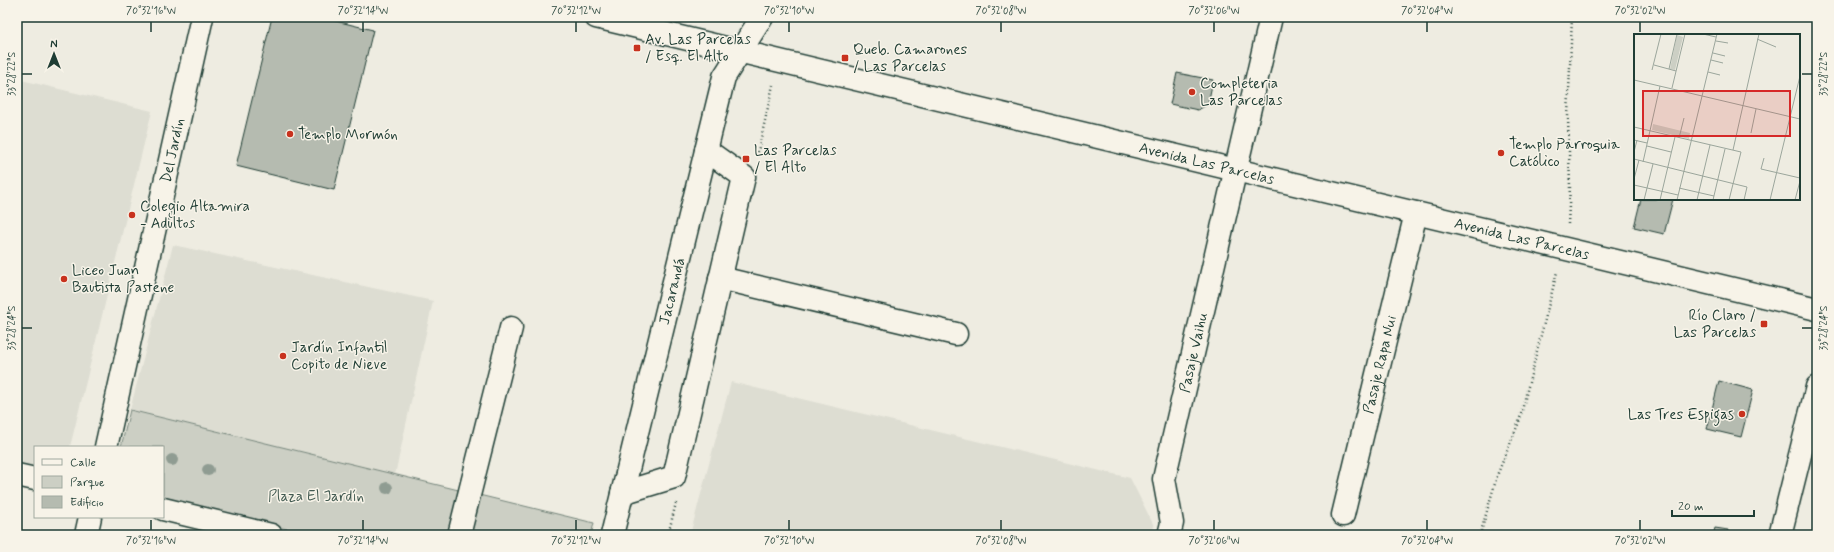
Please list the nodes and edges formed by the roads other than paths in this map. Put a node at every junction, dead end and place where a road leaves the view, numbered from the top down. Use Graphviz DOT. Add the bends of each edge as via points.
graph roads {
  1 [pos="202,17"];
  2 [pos="596,17"];
  3 [pos="762,17"];
  4 [pos="1271,17"];
  5 [pos="740,52"];
  6 [pos="706,150"];
  7 [pos="1235,170"];
  8 [pos="1416,213"];
  9 [pos="720,278"];
  10 [pos="1817,309"];
  11 [pos="511,328"];
  12 [pos="956,334"];
  13 [pos="1817,387"];
  14 [pos="106,446"];
  15 [pos="17,475"];
  16 [pos="34,479"];
  17 [pos="622,493"];
  18 [pos="164,509"];
  19 [pos="1343,515"];
  20 [pos="90,518"];
  21 [pos="86,535"];
  22 [pos="271,535"];
  23 [pos="459,535"];
  24 [pos="612,535"];
  25 [pos="1169,535"];
  26 [pos="1780,535"];
  1 -- 14 [label="street, Del Jardín"];
  2 -- 5 [label="street, Avenida Las Parcelas"];
  3 -- 5 [label="street, Jacarandá"];
  4 -- 7 [label="street, Pasaje Vaihu"];
  5 -- 6 [label="street, Jacarandá" via="724,77"];
  5 -- 7 [label="street, Avenida Las Parcelas"];
  6 -- 9 [label="street" via="744,177"];
  6 -- 17 [label="street, Jacarandá"];
  7 -- 8 [label="street, Avenida Las Parcelas"];
  7 -- 25 [label="street, Pasaje Vaihu" via="1164,479 1172,523"];
  8 -- 10 [label="street, Avenida Las Parcelas"];
  8 -- 19 [label="street, Pasaje Rapa Nui"];
  9 -- 12 [label="street"];
  9 -- 17 [label="street" via="674,477"];
  11 -- 23 [label="street"];
  13 -- 26 [label="street"];
  15 -- 16 [label="street"];
  17 -- 24 [label="street, Jacarandá"];
  18 -- 22 [label="street"];
  20 -- 21 [label="street"];
}
